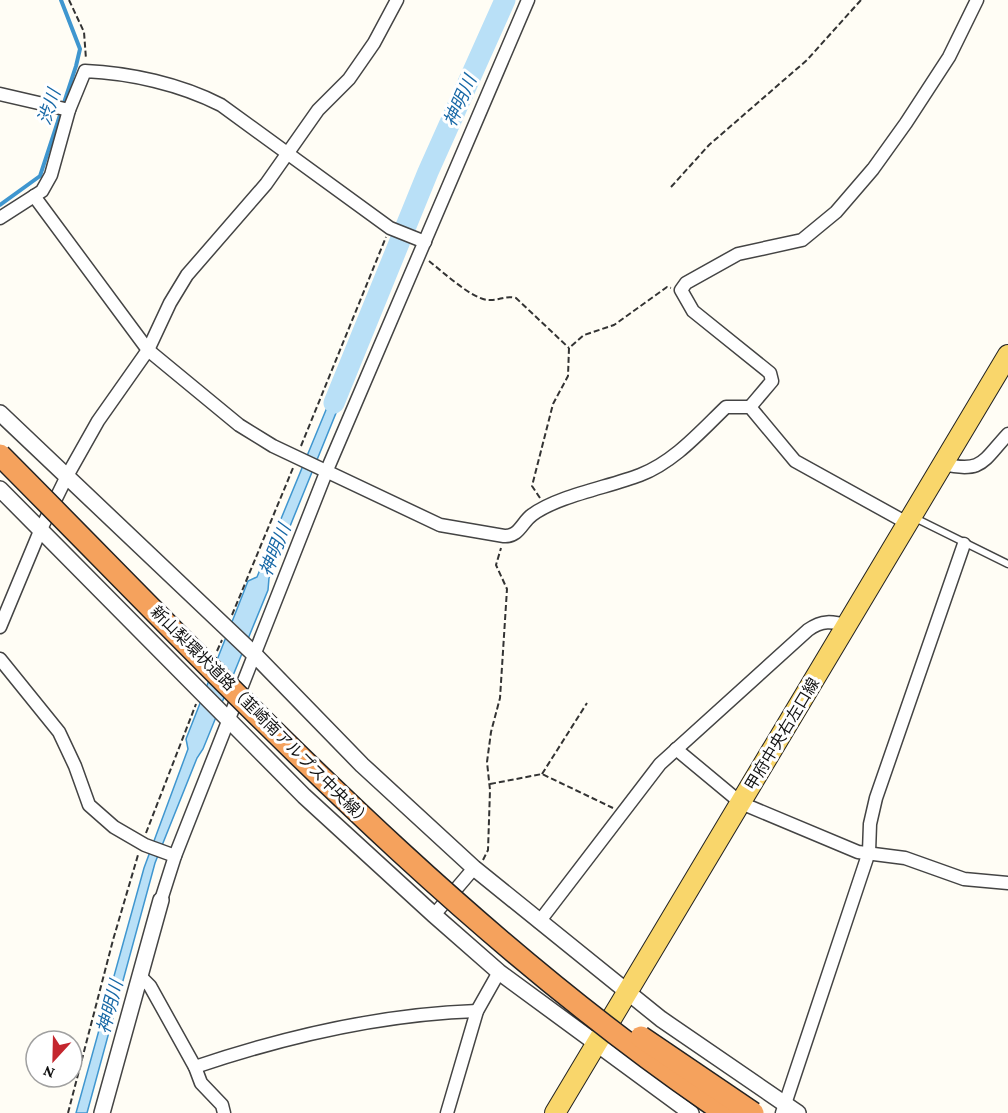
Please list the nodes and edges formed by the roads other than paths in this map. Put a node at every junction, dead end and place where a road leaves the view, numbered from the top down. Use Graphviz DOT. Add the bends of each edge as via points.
graph roads {
  1 [pos="397,0"];
  2 [pos="528,0"];
  3 [pos="977,0"];
  4 [pos="0,94"];
  5 [pos="69,110"];
  6 [pos="286,154"];
  7 [pos="34,196"];
  8 [pos="0,218"];
  9 [pos="420,240"];
  10 [pos="148,350"];
  11 [pos="1008,355"];
  12 [pos="750,407"];
  13 [pos="0,413"];
  14 [pos="1008,434"];
  15 [pos="0,455"];
  16 [pos="942,464"];
  17 [pos="325,470"];
  18 [pos="67,476"];
  19 [pos="0,489"];
  20 [pos="909,519"];
  21 [pos="40,531"];
  22 [pos="964,544"];
  23 [pos="1008,564"];
  24 [pos="848,626"];
  25 [pos="0,627"];
  26 [pos="251,651"];
  27 [pos="0,659"];
  28 [pos="226,719"];
  29 [pos="676,749"];
  30 [pos="741,803"];
  31 [pos="868,852"];
  32 [pos="172,855"];
  33 [pos="474,868"];
  34 [pos="1008,883"];
  35 [pos="161,900"];
  36 [pos="434,915"];
  37 [pos="539,922"];
  38 [pos="531,968"];
  39 [pos="499,972"];
  40 [pos="140,976"];
  41 [pos="627,991"];
  42 [pos="477,1011"];
  43 [pos="597,1044"];
  44 [pos="195,1067"];
  45 [pos="788,1110"];
  46 [pos="104,1112"];
  47 [pos="224,1113"];
  48 [pos="447,1113"];
  49 [pos="555,1113"];
  50 [pos="691,1113"];
  51 [pos="725,1113"];
  52 [pos="753,1113"];
  1 -- 6 [label="street" via="349,79 318,110"];
  2 -- 9 [label="street"];
  3 -- 12 [label="street" via="950,57 873,169 836,212 802,240 738,254 686,283 681,290 693,311 770,373 772,381"];
  4 -- 5 [label="street"];
  5 -- 6 [label="street" via="85,71 114,73 200,94"];
  5 -- 7 [label="street" via="51,175 42,191"];
  6 -- 9 [label="street" via="393,229"];
  6 -- 10 [label="street" via="236,221 187,275"];
  7 -- 8 [label="street"];
  7 -- 10 [label="street"];
  9 -- 17 [label="street" via="419,255"];
  10 -- 17 [label="street" via="239,424 273,446"];
  10 -- 18 [label="street" via="98,421"];
  11 -- 16 [label="main road, 甲府中央右左口線"];
  12 -- 17 [label="street" via="726,407 684,448 641,475 546,508 532,515 514,535 440,525"];
  12 -- 20 [label="street" via="795,461"];
  13 -- 18 [label="street"];
  14 -- 16 [label="street" via="978,467 964,469"];
  15 -- 38 [label="highway, 新山梨環状道路（韮崎南アルプス中央線）, bridge" via="360,815"];
  16 -- 20 [label="main road, 甲府中央右左口線"];
  17 -- 26 [label="street"];
  18 -- 21 [label="street"];
  18 -- 26 [label="street"];
  19 -- 21 [label="street"];
  20 -- 22 [label="lane"];
  20 -- 24 [label="main road, 甲府中央右左口線"];
  21 -- 25 [label="street"];
  21 -- 28 [label="street"];
  22 -- 23 [label="lane"];
  22 -- 31 [label="street" via="876,798"];
  24 -- 29 [label="street" via="832,621 818,623 808,630"];
  24 -- 30 [label="main road, 甲府中央右左口線"];
  26 -- 28 [label="street"];
  26 -- 33 [label="street" via="362,765"];
  27 -- 32 [label="street" via="58,732 89,805 114,827"];
  28 -- 32 [label="street"];
  28 -- 36 [label="street"];
  29 -- 30 [label="street"];
  29 -- 37 [label="street" via="660,764"];
  30 -- 31 [label="street" via="858,852"];
  30 -- 41 [label="main road, 甲府中央右左口線"];
  31 -- 34 [label="street" via="905,858 964,879"];
  31 -- 45 [label="street"];
  32 -- 35 [label="street"];
  33 -- 36 [label="street"];
  33 -- 37 [label="street"];
  35 -- 40 [label="street"];
  36 -- 39 [label="street"];
  37 -- 41 [label="street"];
  38 -- 51 [label="highway, 新山梨環状道路（韮崎南アルプス中央線）, bridge"];
  38 -- 52 [label="highway, 新山梨環状道路（韮崎南アルプス中央線）, bridge" via="644,1038"];
  39 -- 42 [label="street"];
  39 -- 43 [label="street"];
  40 -- 44 [label="street" via="150,986"];
  40 -- 46 [label="street"];
  41 -- 43 [label="main road, 甲府中央右左口線"];
  41 -- 45 [label="street"];
  42 -- 44 [label="street" via="428,1013 260,1045"];
  42 -- 48 [label="street"];
  43 -- 49 [label="main road, 甲府中央右左口線"];
  43 -- 50 [label="street"];
  44 -- 47 [label="street" via="201,1083 222,1105"];
}
